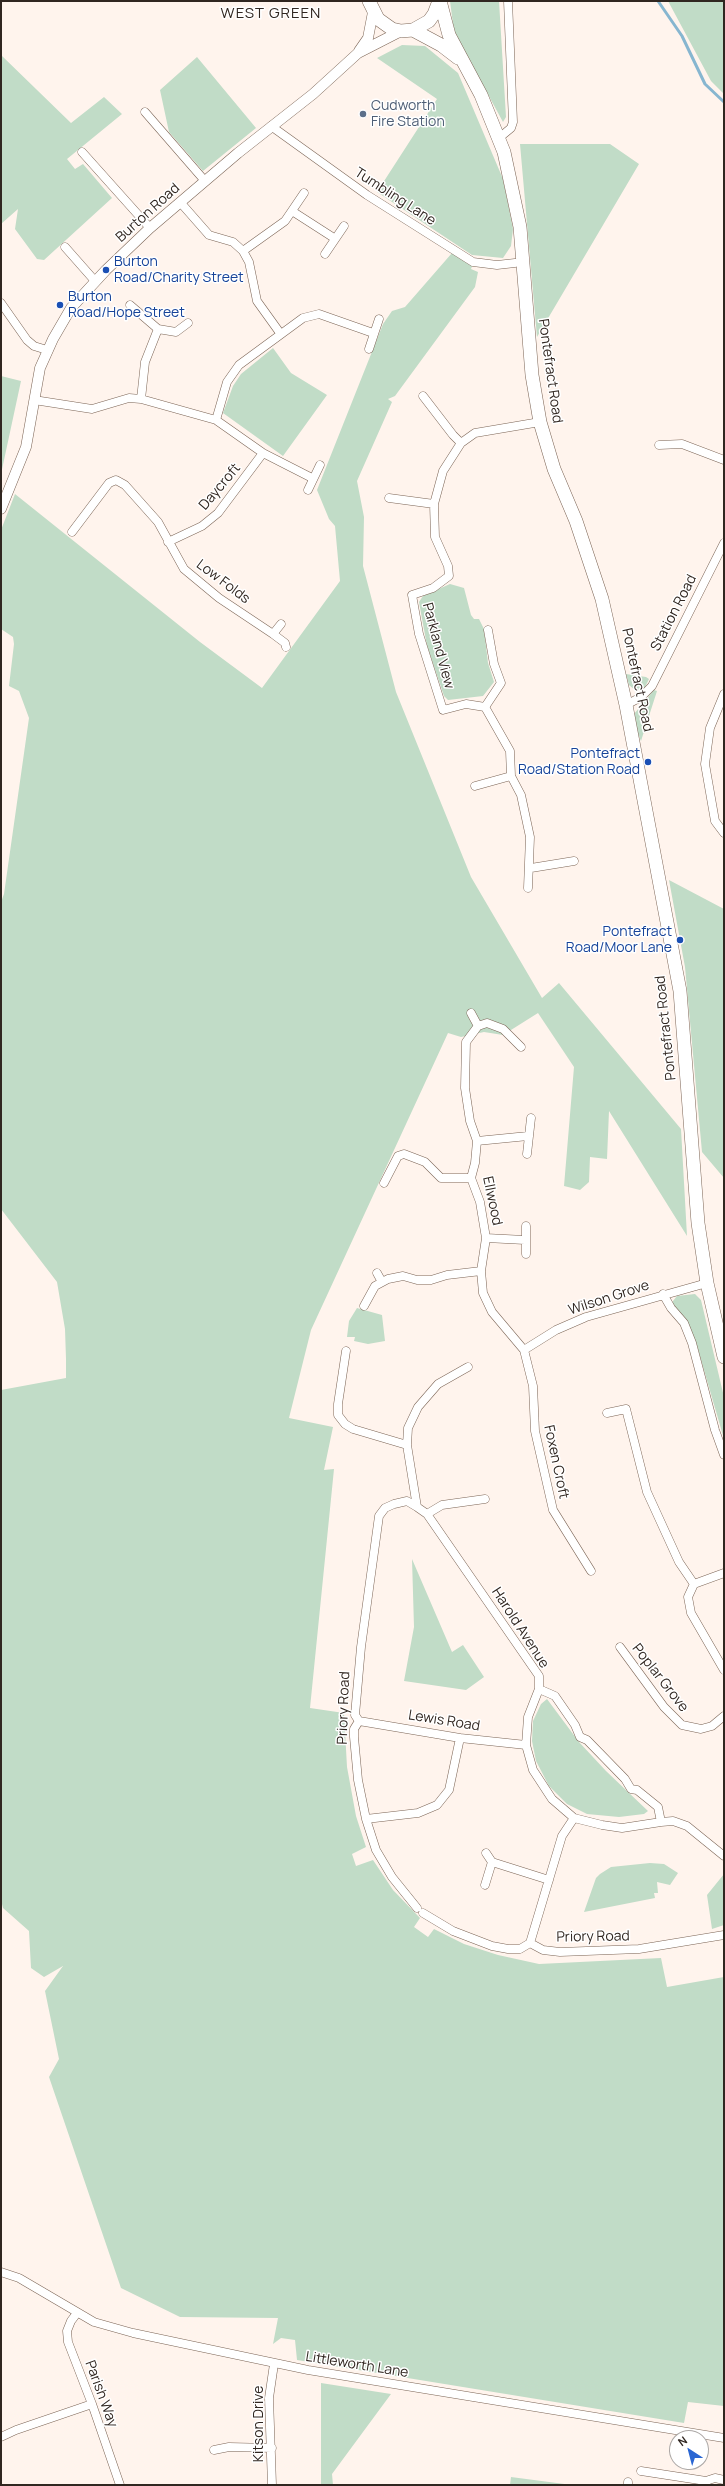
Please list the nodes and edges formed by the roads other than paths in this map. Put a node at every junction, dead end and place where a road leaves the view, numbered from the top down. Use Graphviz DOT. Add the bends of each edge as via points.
graph roads {
  1 [pos="439,1"];
  2 [pos="370,4"];
  3 [pos="508,4"];
  4 [pos="407,30"];
  5 [pos="358,53"];
  6 [pos="460,59"];
  7 [pos="145,112"];
  8 [pos="271,126"];
  9 [pos="499,138"];
  10 [pos="82,152"];
  11 [pos="205,181"];
  12 [pos="304,193"];
  13 [pos="180,202"];
  14 [pos="292,211"];
  15 [pos="344,226"];
  16 [pos="150,228"];
  17 [pos="334,238"];
  18 [pos="65,247"];
  19 [pos="243,251"];
  20 [pos="325,254"];
  21 [pos="515,263"];
  22 [pos="95,281"];
  23 [pos="1,303"];
  24 [pos="130,305"];
  25 [pos="378,319"];
  26 [pos="188,323"];
  27 [pos="158,329"];
  28 [pos="280,333"];
  29 [pos="373,333"];
  30 [pos="370,349"];
  31 [pos="47,350"];
  32 [pos="423,396"];
  33 [pos="141,399"];
  34 [pos="34,400"];
  35 [pos="216,420"];
  36 [pos="540,422"];
  37 [pos="461,442"];
  38 [pos="659,445"];
  39 [pos="263,453"];
  40 [pos="724,460"];
  41 [pos="320,465"];
  42 [pos="312,478"];
  43 [pos="308,490"];
  44 [pos="389,498"];
  45 [pos="434,504"];
  46 [pos="1,509"];
  47 [pos="72,532"];
  48 [pos="168,542"];
  49 [pos="724,543"];
  50 [pos="281,624"];
  51 [pos="488,630"];
  52 [pos="273,634"];
  53 [pos="286,647"];
  54 [pos="724,694"];
  55 [pos="626,705"];
  56 [pos="485,707"];
  57 [pos="511,776"];
  58 [pos="475,786"];
  59 [pos="724,833"];
  60 [pos="574,861"];
  61 [pos="530,868"];
  62 [pos="528,888"];
  63 [pos="471,1013"];
  64 [pos="478,1026"];
  65 [pos="521,1047"];
  66 [pos="530,1118"];
  67 [pos="528,1136"];
  68 [pos="477,1141"];
  69 [pos="527,1154"];
  70 [pos="471,1178"];
  71 [pos="384,1183"];
  72 [pos="526,1226"];
  73 [pos="486,1238"];
  74 [pos="525,1240"];
  75 [pos="526,1254"];
  76 [pos="481,1271"];
  77 [pos="377,1273"];
  78 [pos="382,1282"];
  79 [pos="707,1283"];
  80 [pos="663,1294"];
  81 [pos="364,1306"];
  82 [pos="524,1350"];
  83 [pos="346,1351"];
  84 [pos="724,1357"];
  85 [pos="468,1368"];
  86 [pos="607,1413"];
  87 [pos="407,1446"];
  88 [pos="724,1454"];
  89 [pos="485,1499"];
  90 [pos="417,1507"];
  91 [pos="427,1514"];
  92 [pos="591,1570"];
  93 [pos="724,1573"];
  94 [pos="694,1584"];
  95 [pos="620,1647"];
  96 [pos="724,1670"];
  97 [pos="539,1689"];
  98 [pos="724,1716"];
  99 [pos="359,1721"];
  100 [pos="460,1738"];
  101 [pos="526,1745"];
  102 [pos="574,1818"];
  103 [pos="366,1819"];
  104 [pos="661,1822"];
  105 [pos="486,1853"];
  106 [pos="724,1856"];
  107 [pos="492,1862"];
  108 [pos="549,1880"];
  109 [pos="485,1885"];
  110 [pos="724,1935"];
  111 [pos="530,1943"];
  112 [pos="1,2272"];
  113 [pos="77,2313"];
  114 [pos="274,2364"];
  115 [pos="92,2404"];
  116 [pos="1,2437"];
  117 [pos="724,2438"];
  118 [pos="272,2448"];
  119 [pos="214,2450"];
  120 [pos="641,2470"];
  121 [pos="724,2480"];
  122 [pos="703,2483"];
  123 [pos="120,2485"];
  124 [pos="272,2485"];
  1 -- 4 [label="highway" via="428,21"];
  1 -- 6 [label="highway, Pontefract Road" via="444,22"];
  2 -- 4 [label="highway, Pontefract Road" via="384,25"];
  2 -- 5 [label="street, Burton Road" via="368,38"];
  3 -- 9 [label="street" via="513,122 511,128"];
  4 -- 5 [label="street, Burton Road"];
  4 -- 6 [label="highway, Pontefract Road" via="441,45"];
  5 -- 8 [label="street, Burton Road" via="313,94"];
  6 -- 9 [label="highway, Pontefract Road" via="481,95"];
  7 -- 11 [label="street"];
  8 -- 11 [label="street, Burton Road"];
  8 -- 21 [label="street, Tumbling Lane" via="366,195 473,262 497,265"];
  9 -- 36 [label="highway, Pontefract Road" via="520,227 532,375"];
  10 -- 16 [label="street"];
  11 -- 13 [label="street, Burton Road"];
  12 -- 14 [label="street"];
  13 -- 16 [label="street, Burton Road"];
  13 -- 19 [label="street" via="209,235 232,242"];
  14 -- 17 [label="street"];
  14 -- 19 [label="street" via="278,227"];
  15 -- 17 [label="street"];
  16 -- 22 [label="street, Burton Road"];
  17 -- 20 [label="street"];
  18 -- 22 [label="street"];
  19 -- 28 [label="street" via="249,262 257,301"];
  22 -- 31 [label="street, Burton Road" via="71,308"];
  23 -- 31 [label="street" via="27,340 34,346"];
  24 -- 27 [label="street"];
  25 -- 29 [label="street"];
  26 -- 27 [label="street" via="176,332"];
  27 -- 33 [label="street" via="145,362"];
  28 -- 29 [label="street" via="303,318 319,314"];
  28 -- 35 [label="street" via="239,365 223,392"];
  29 -- 30 [label="street"];
  31 -- 34 [label="street, Burton Road" via="40,368"];
  32 -- 37 [label="street"];
  33 -- 34 [label="street" via="129,398 92,409"];
  33 -- 35 [label="street"];
  34 -- 46 [label="street, Burton Road" via="26,447"];
  35 -- 39 [label="street"];
  36 -- 37 [label="street" via="476,433"];
  36 -- 55 [label="highway, Pontefract Road" via="554,469 576,521 602,599"];
  37 -- 45 [label="street, Parkland View" via="443,472"];
  38 -- 40 [label="street" via="682,444"];
  39 -- 42 [label="street"];
  39 -- 48 [label="street, Daycroft" via="218,513 202,526"];
  41 -- 42 [label="street"];
  42 -- 43 [label="street"];
  44 -- 45 [label="street"];
  45 -- 56 [label="street, Parkland View" via="435,537 448,566 449,576 433,588 412,595 419,634 443,710 466,704"];
  47 -- 48 [label="street, Low Folds" via="109,483 116,480 125,485 149,510"];
  48 -- 52 [label="street, Low Folds" via="184,569 219,598"];
  49 -- 55 [label="street, Station Road" via="652,686 641,697"];
  50 -- 52 [label="street"];
  51 -- 56 [label="street" via="494,664 501,683"];
  52 -- 53 [label="street, Low Folds" via="285,643"];
  54 -- 59 [label="street" via="710,728 705,764 715,821"];
  55 -- 79 [label="highway, Pontefract Road" via="680,991 697,1217"];
  56 -- 57 [label="street" via="510,751"];
  57 -- 58 [label="street"];
  57 -- 61 [label="street" via="521,795 530,837"];
  60 -- 61 [label="street"];
  61 -- 62 [label="street"];
  63 -- 64 [label="street"];
  64 -- 65 [label="street" via="487,1023 503,1029"];
  64 -- 68 [label="street, Ellwood" via="466,1042 465,1088 470,1121"];
  66 -- 67 [label="street"];
  67 -- 68 [label="street"];
  67 -- 69 [label="street"];
  68 -- 70 [label="street, Ellwood"];
  70 -- 71 [label="street" via="441,1178 425,1162 404,1154 398,1156"];
  70 -- 73 [label="street, Ellwood" via="480,1202"];
  72 -- 74 [label="street"];
  73 -- 74 [label="street"];
  73 -- 76 [label="street, Ellwood"];
  74 -- 75 [label="street"];
  76 -- 78 [label="street" via="447,1275 431,1280 403,1276"];
  76 -- 82 [label="street, Ellwood" via="483,1293 492,1312"];
  77 -- 78 [label="street"];
  78 -- 81 [label="street" via="375,1286"];
  79 -- 80 [label="street, Wilson Grove"];
  79 -- 84 [label="highway, Pontefract Road"];
  80 -- 82 [label="street, Wilson Grove" via="586,1317 556,1330"];
  80 -- 88 [label="street" via="670,1308 684,1323 692,1343"];
  82 -- 92 [label="street, Foxen Croft" via="533,1386 535,1431 553,1510"];
  83 -- 87 [label="street" via="338,1415 345,1424 353,1428"];
  85 -- 87 [label="street" via="438,1384 418,1407 408,1428"];
  86 -- 94 [label="street" via="626,1409 647,1492 679,1562"];
  87 -- 90 [label="street"];
  89 -- 91 [label="street" via="442,1505"];
  90 -- 91 [label="street, Harold Avenue"];
  90 -- 99 [label="street, Priory Road" via="407,1501 394,1504 385,1508 379,1516 361,1647 355,1715"];
  91 -- 97 [label="street, Harold Avenue" via="539,1676"];
  93 -- 94 [label="street"];
  94 -- 96 [label="street" via="688,1597 691,1614"];
  95 -- 98 [label="street, Poplar Grove" via="664,1707 682,1726 701,1729 712,1726"];
  97 -- 101 [label="street" via="528,1717"];
  97 -- 104 [label="street, Harold Avenue" via="555,1696 580,1737 587,1740 625,1779 631,1789 637,1790 658,1807"];
  99 -- 100 [label="street, Lewis Road"];
  99 -- 103 [label="street, Priory Road" via="354,1729 354,1737 358,1780"];
  100 -- 101 [label="street, Lewis Road"];
  100 -- 103 [label="street" via="449,1790 437,1805 418,1813"];
  101 -- 102 [label="street" via="533,1770 541,1785 560,1808"];
  102 -- 104 [label="street" via="622,1828"];
  102 -- 108 [label="street" via="562,1836"];
  103 -- 111 [label="street, Priory Road" via="376,1850 392,1877 420,1911 453,1931 492,1946 520,1949"];
  104 -- 106 [label="street" via="673,1821 687,1826"];
  105 -- 107 [label="street"];
  107 -- 108 [label="street"];
  107 -- 109 [label="street"];
  108 -- 111 [label="street"];
  110 -- 111 [label="street, Priory Road" via="631,1949 560,1952 543,1950"];
  112 -- 113 [label="street, Littleworth Lane" via="19,2278"];
  113 -- 114 [label="street, Littleworth Lane" via="112,2328"];
  113 -- 115 [label="street, Parish Way" via="67,2331 68,2342"];
  114 -- 117 [label="street, Littleworth Lane"];
  114 -- 118 [label="street, Kitson Drive" via="269,2398"];
  115 -- 116 [label="street"];
  115 -- 123 [label="street, Parish Way"];
  118 -- 119 [label="street" via="229,2446"];
  118 -- 124 [label="street, Kitson Drive"];
  120 -- 122 [label="street"];
  121 -- 122 [label="street" via="715,2478"];
}
